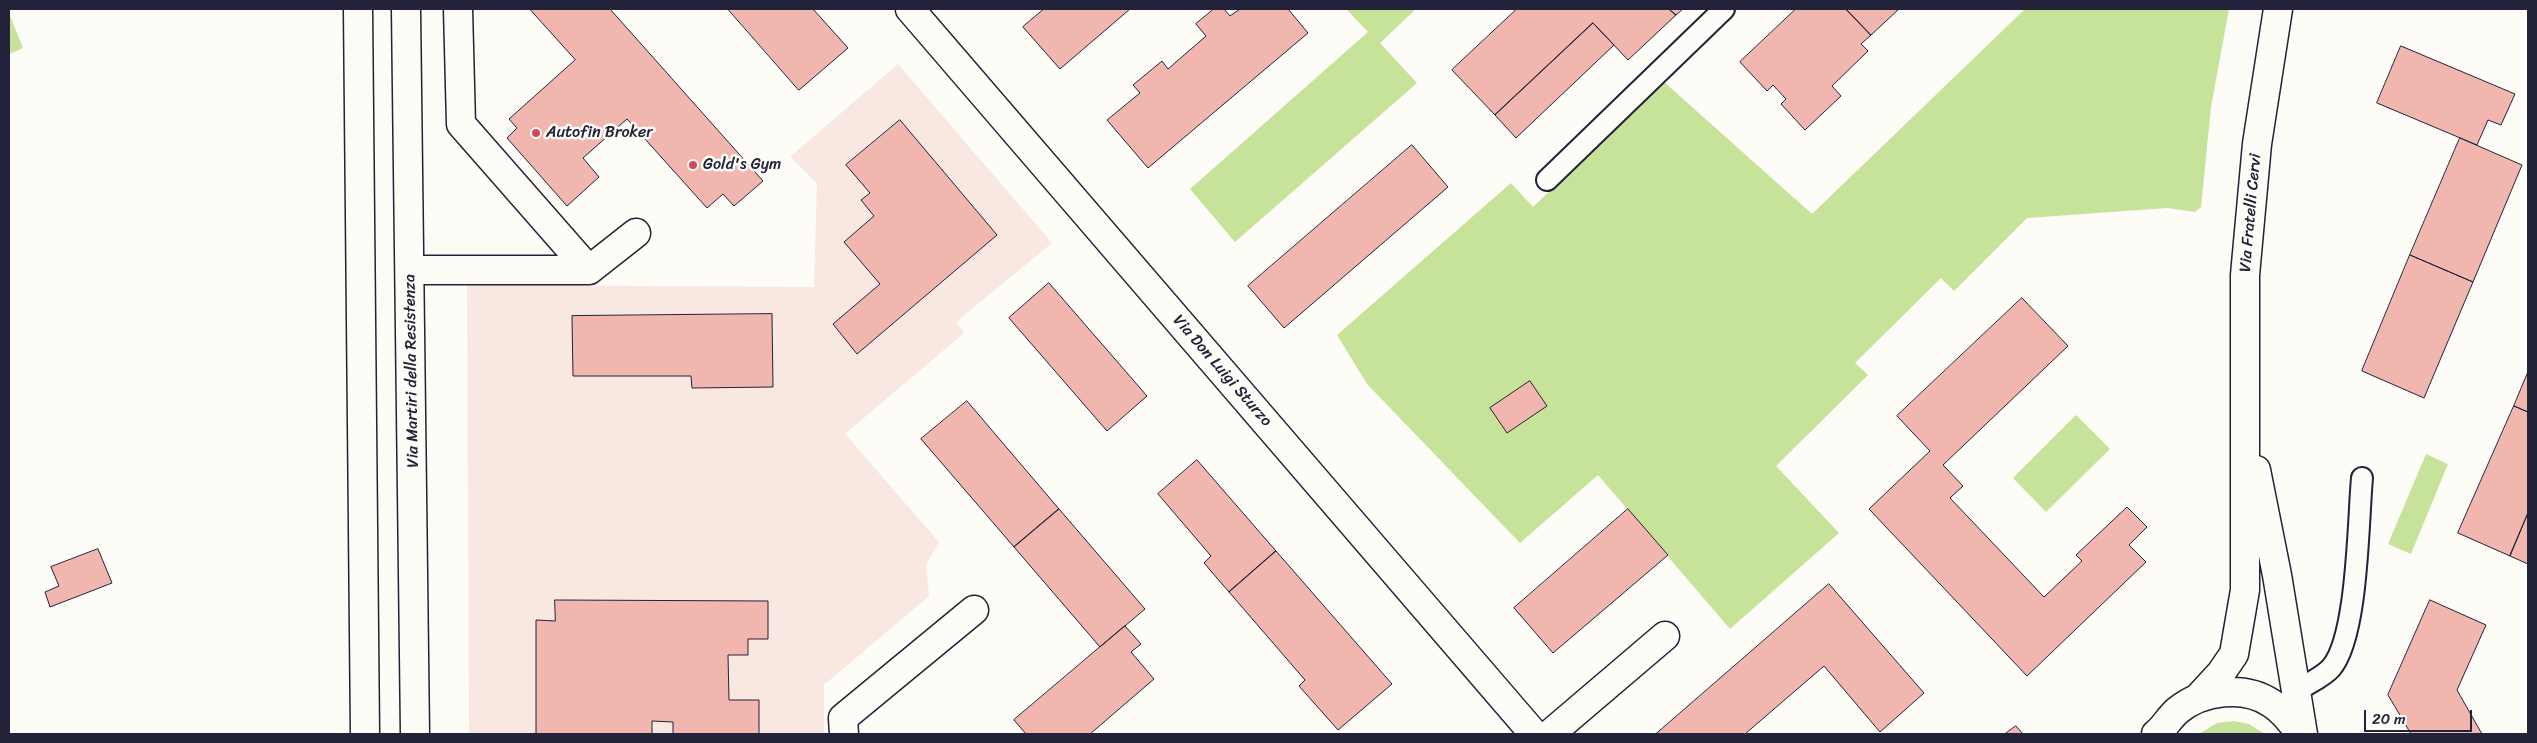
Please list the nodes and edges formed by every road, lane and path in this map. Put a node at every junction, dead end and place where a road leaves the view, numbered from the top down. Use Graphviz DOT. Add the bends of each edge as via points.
graph roads {
  1 [pos="358,9"];
  2 [pos="406,9"];
  3 [pos="458,9"];
  4 [pos="910,9"];
  5 [pos="1724,9"];
  6 [pos="2279,12"];
  7 [pos="1547,180"];
  8 [pos="636,233"];
  9 [pos="411,270"];
  10 [pos="589,270"];
  11 [pos="2243,407"];
  12 [pos="2362,478"];
  13 [pos="974,610"];
  14 [pos="1665,636"];
  15 [pos="2297,691"];
  16 [pos="2198,698"];
  17 [pos="2159,733"];
  18 [pos="365,734"];
  19 [pos="415,734"];
  20 [pos="844,734"];
  21 [pos="1534,734"];
  22 [pos="1550,734"];
  23 [pos="2302,734"];
  1 -- 18 [label="street"];
  2 -- 9 [label="street, Via Martiri della Resistenza"];
  3 -- 10 [label="street" via="461,124"];
  4 -- 21 [label="street, Via Don Luigi Sturzo"];
  5 -- 7 [label="lane"];
  6 -- 11 [label="street, Via Fratelli Cervi" via="2257,144 2244,275"];
  8 -- 10 [label="street"];
  9 -- 10 [label="street"];
  9 -- 19 [label="street, Via Martiri della Resistenza"];
  11 -- 15 [label="street"];
  11 -- 16 [label="street" via="2244,590 2234,654"];
  12 -- 15 [label="lane" via="2352,610 2343,647 2331,668"];
  13 -- 20 [label="street" via="843,718"];
  14 -- 22 [label="street"];
  15 -- 23 [label="street"];
  16 -- 17 [label="street" via="2177,711"];
  16 -- 23 [label="street" via="2222,692 2248,693 2271,703"];
}
